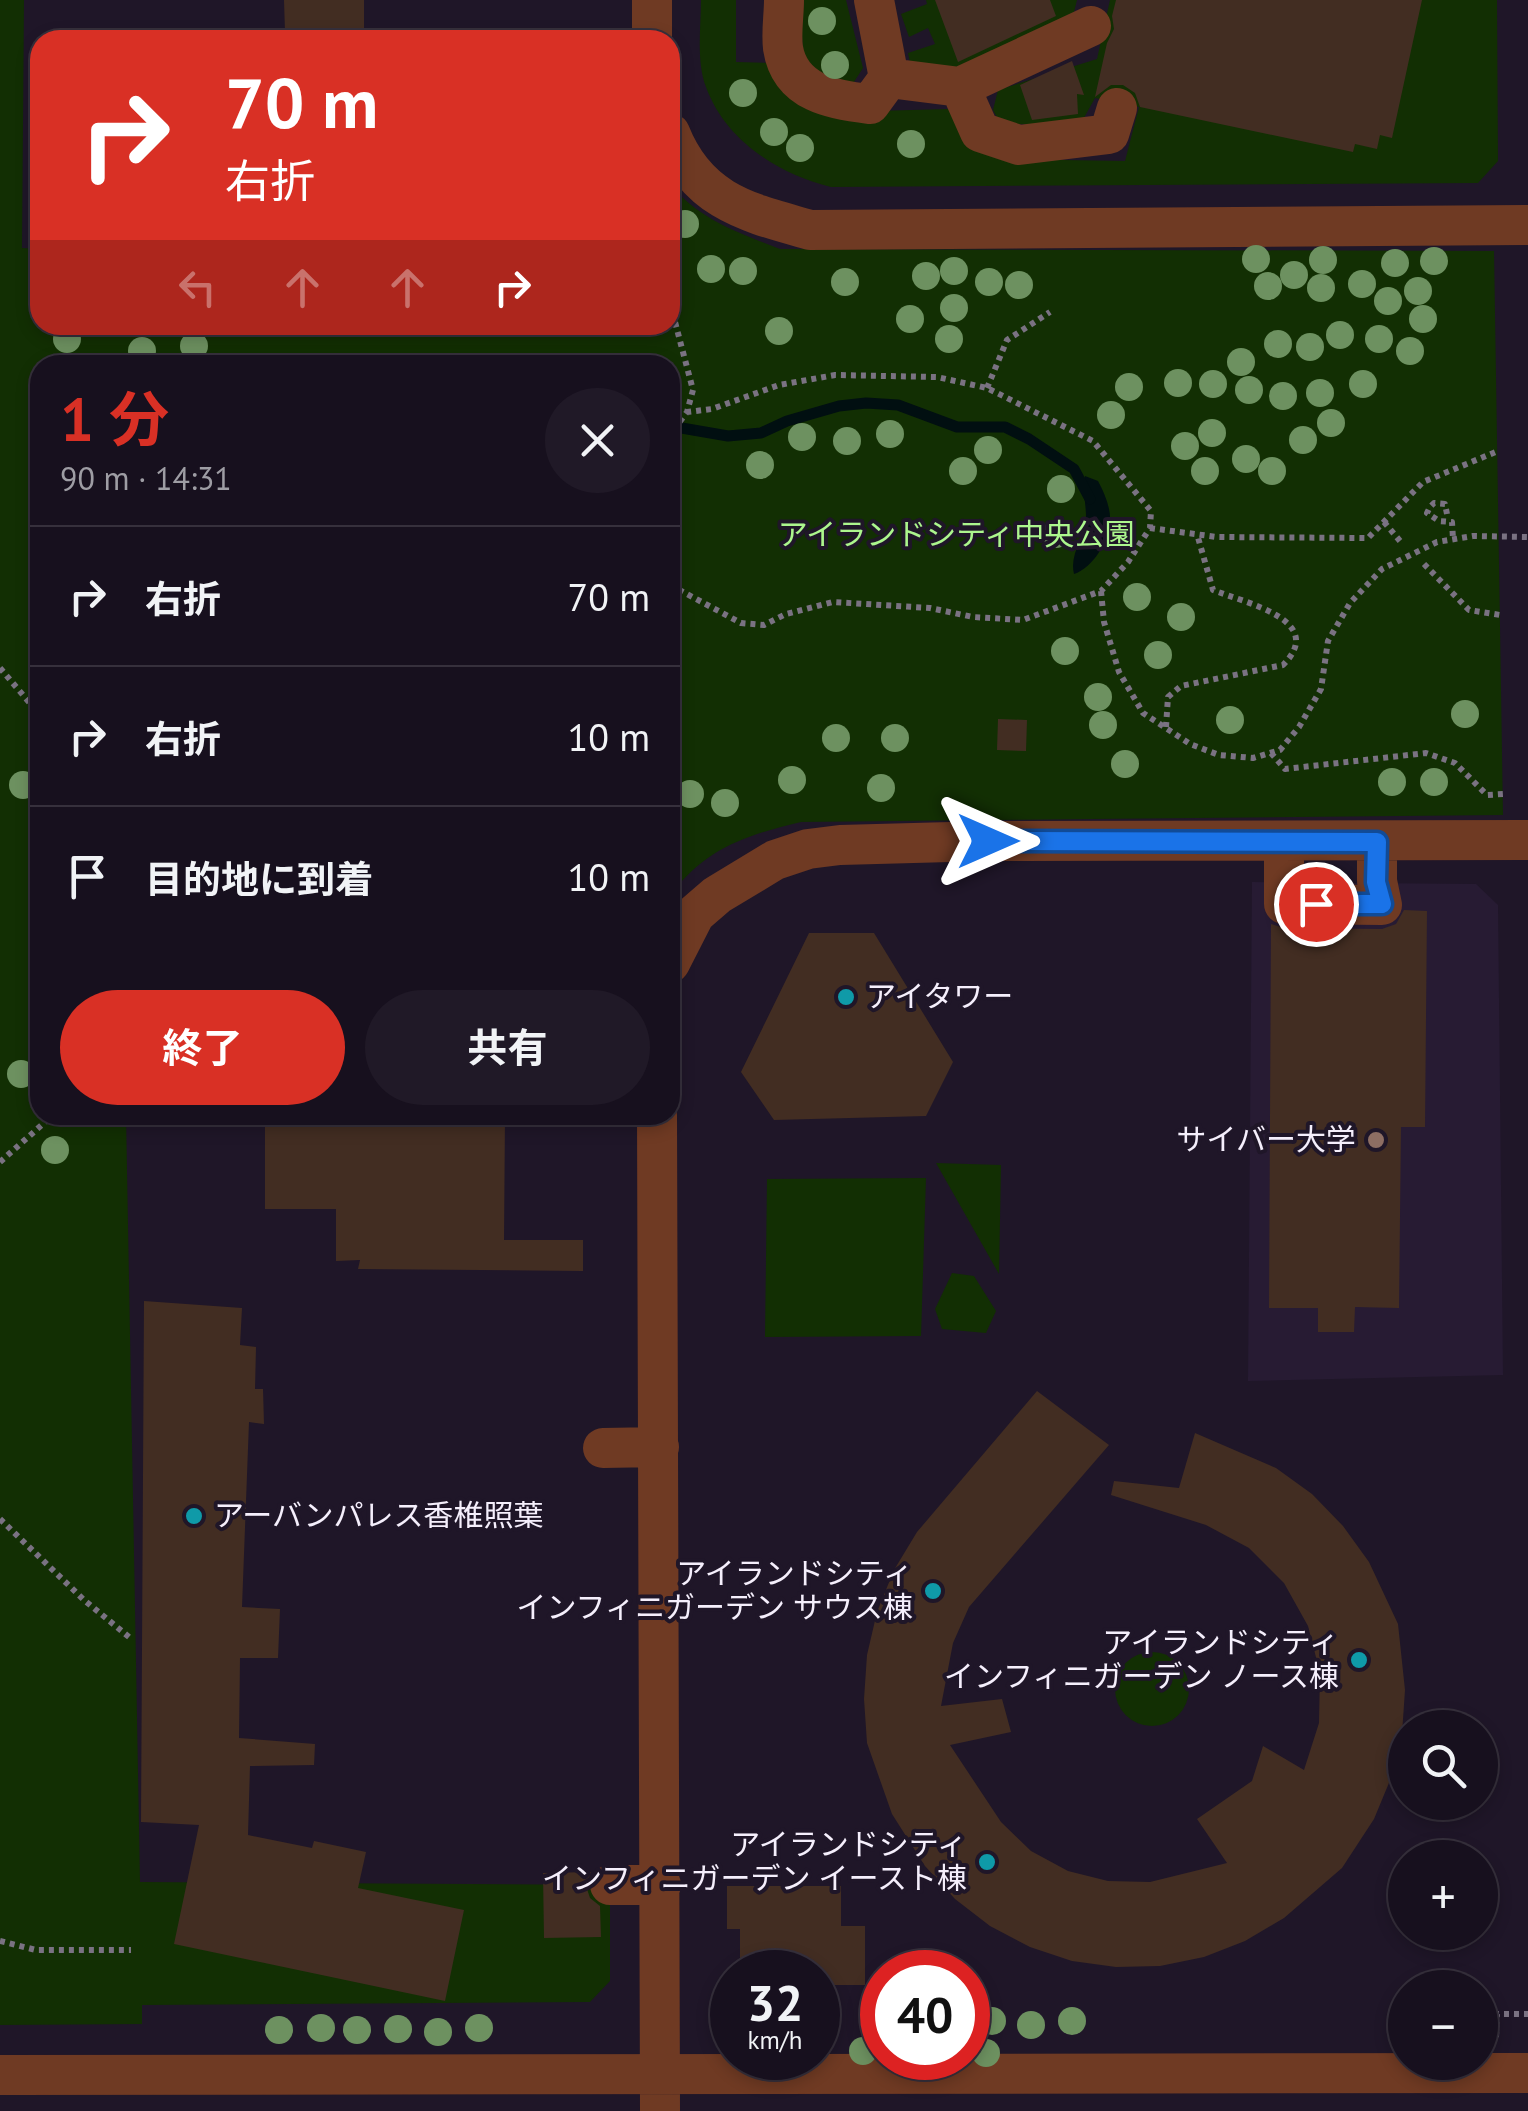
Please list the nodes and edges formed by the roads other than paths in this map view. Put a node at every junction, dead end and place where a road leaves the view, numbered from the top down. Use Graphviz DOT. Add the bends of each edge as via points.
graph roads {
  1 [pos="652,0"];
  2 [pos="784,0"];
  3 [pos="874,0"];
  4 [pos="1091,26"];
  5 [pos="652,30"];
  6 [pos="889,78"];
  7 [pos="960,87"];
  8 [pos="1117,108"];
  9 [pos="680,158"];
  10 [pos="1528,225"];
  11 [pos="1528,840"];
  12 [pos="1284,842"];
  13 [pos="1377,842"];
  14 [pos="680,943"];
  15 [pos="657,1125"];
  16 [pos="659,1447"];
  17 [pos="604,1448"];
  18 [pos="610,1884"];
  19 [pos="661,1885"];
  20 [pos="1528,2073"];
  21 [pos="2,2075"];
  22 [pos="660,2092"];
  1 -- 5 [label="street"];
  2 -- 6 [label="street" via="783,51 798,80 831,100 870,104"];
  3 -- 6 [label="street"];
  4 -- 7 [label="street"];
  6 -- 7 [label="street"];
  7 -- 8 [label="street" via="980,132 1019,146 1109,134"];
  9 -- 10 [label="street" via="708,190 752,214 810,230"];
  11 -- 13 [label="street"];
  12 -- 13 [label="street"];
  12 -- 13 [label="street" via="1284,904 1382,904"];
  12 -- 14 [label="street" via="969,841 808,849 775,860 717,895 695,914"];
  15 -- 16 [label="street"];
  16 -- 17 [label="street"];
  16 -- 19 [label="street"];
  18 -- 19 [label="street"];
  19 -- 22 [label="street"];
  20 -- 22 [label="street" via="913,2076"];
  21 -- 22 [label="street"];
}
